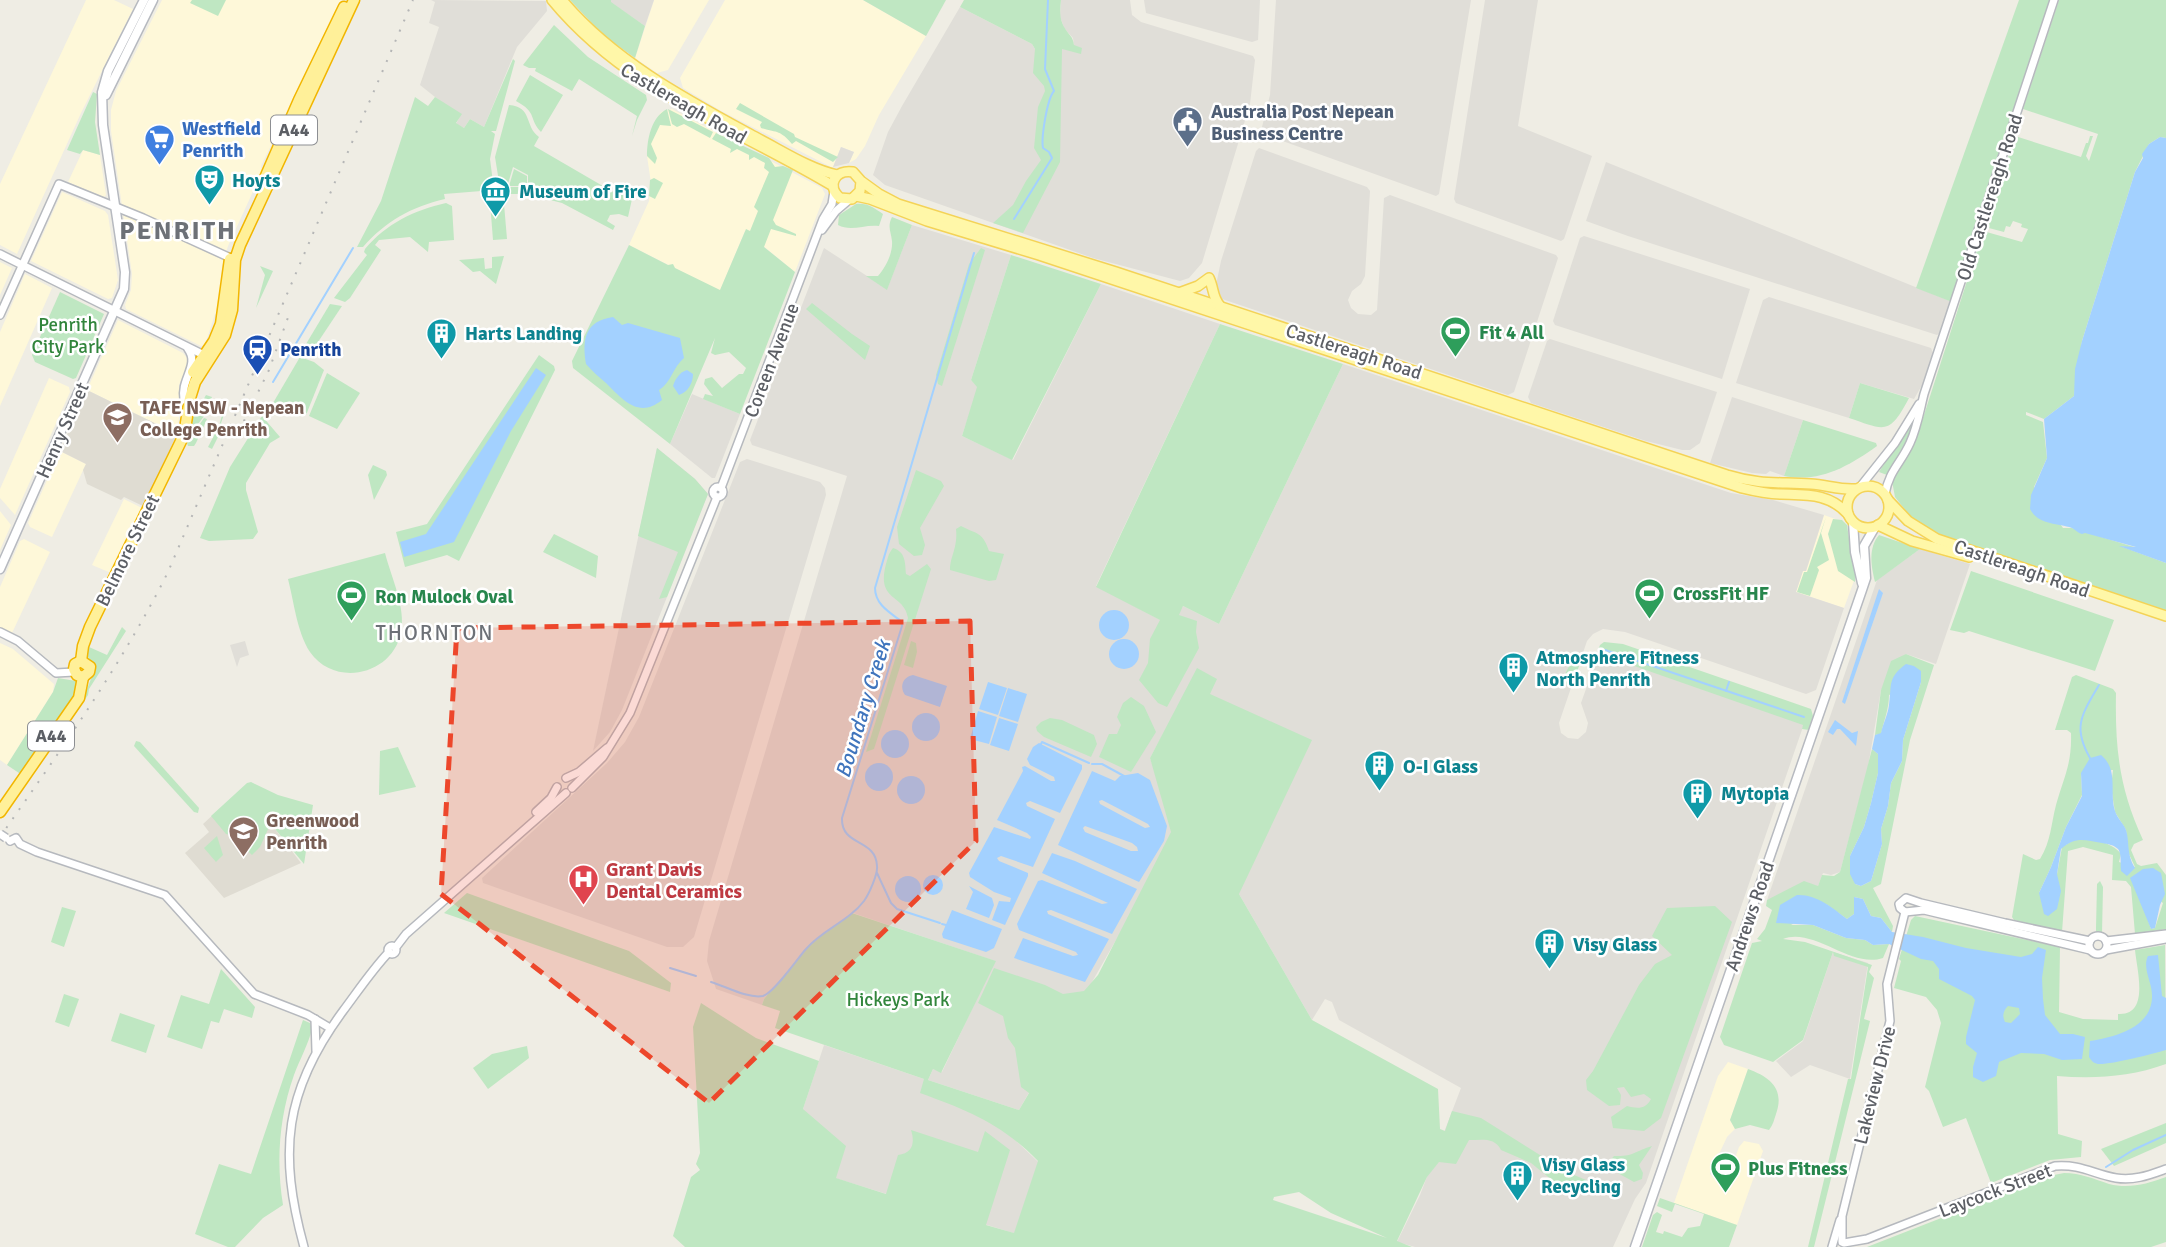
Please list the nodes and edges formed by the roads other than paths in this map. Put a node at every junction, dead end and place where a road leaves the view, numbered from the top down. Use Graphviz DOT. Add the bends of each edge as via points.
graph roads {
  1 [pos="144,0"];
  2 [pos="153,0"];
  3 [pos="347,0"];
  4 [pos="354,0"];
  5 [pos="552,0"];
  6 [pos="562,0"];
  7 [pos="2054,0"];
  8 [pos="103,101"];
  9 [pos="837,175"];
  10 [pos="860,181"];
  11 [pos="833,189"];
  12 [pos="853,198"];
  13 [pos="115,207"];
  14 [pos="820,231"];
  15 [pos="0,254"];
  16 [pos="233,259"];
  17 [pos="22,265"];
  18 [pos="1179,293"];
  19 [pos="1222,307"];
  20 [pos="115,311"];
  21 [pos="0,315"];
  22 [pos="182,344"];
  23 [pos="207,357"];
  24 [pos="1924,394"];
  25 [pos="184,400"];
  26 [pos="180,440"];
  27 [pos="1858,488"];
  28 [pos="1887,497"];
  29 [pos="1851,518"];
  30 [pos="1877,526"];
  31 [pos="0,569"];
  32 [pos="1863,586"];
  33 [pos="2166,616"];
  34 [pos="2166,622"];
  35 [pos="0,632"];
  36 [pos="79,674"];
  37 [pos="613,743"];
  38 [pos="566,778"];
  39 [pos="557,787"];
  40 [pos="569,791"];
  41 [pos="0,812"];
  42 [pos="5,838"];
  43 [pos="466,881"];
  44 [pos="1913,901"];
  45 [pos="1908,911"];
  46 [pos="2164,937"];
  47 [pos="2090,941"];
  48 [pos="2106,945"];
  49 [pos="2090,950"];
  50 [pos="315,1019"];
  51 [pos="330,1028"];
  52 [pos="316,1051"];
  53 [pos="2166,1169"];
  54 [pos="1842,1216"];
  55 [pos="1867,1239"];
  56 [pos="1845,1244"];
  57 [pos="1833,1246"];
  58 [pos="304,1247"];
  59 [pos="1635,1247"];
  60 [pos="1856,1247"];
  1 -- 8 [label="main road" via="108,71"];
  2 -- 8 [label="main road"];
  3 -- 16 [label="highway, A44" via="299,100"];
  4 -- 16 [label="highway, A44"];
  5 -- 11 [label="main road, Castlereagh Road" via="588,39 629,73"];
  6 -- 9 [label="main road, Castlereagh Road" via="599,39 642,71 781,150"];
  7 -- 24 [label="street, Old Castlereagh Road"];
  8 -- 13 [label="main road, Henry Street"];
  9 -- 10 [label="main road" via="850,171"];
  9 -- 11 [label="main road"];
  10 -- 12 [label="main road" via="860,191"];
  10 -- 18 [label="main road, Castlereagh Road" via="898,204"];
  11 -- 12 [label="main road" via="840,198"];
  11 -- 14 [label="street, Coreen Avenue"];
  12 -- 14 [label="street, Coreen Avenue"];
  12 -- 29 [label="main road, Castlereagh Road" via="870,199 1741,488 1821,496"];
  13 -- 16 [label="street"];
  13 -- 17 [label="street" via="59,184"];
  13 -- 20 [label="main road, Henry Street" via="125,281"];
  14 -- 37 [label="street, Coreen Avenue" via="721,488 714,490 717,497 630,713"];
  15 -- 17 [label="street"];
  16 -- 23 [label="highway, Belmore Street / A44" via="221,324"];
  17 -- 20 [label="street"];
  17 -- 21 [label="street"];
  18 -- 19 [label="main road, Castlereagh Road"];
  18 -- 19 [label="main road" via="1209,278 1214,298"];
  19 -- 27 [label="main road, Castlereagh Road" via="1734,477"];
  20 -- 22 [label="street"];
  20 -- 31 [label="main road, Henry Street"];
  22 -- 23 [label="street"];
  22 -- 25 [label="street" via="193,358 183,387"];
  23 -- 25 [label="highway, Belmore Street / A44" via="191,375"];
  23 -- 26 [label="highway, Belmore Street / A44" via="191,392"];
  24 -- 27 [label="street, Old Castlereagh Road" via="1903,432"];
  24 -- 28 [label="street, Old Castlereagh Road" via="1912,440 1889,474"];
  25 -- 26 [label="highway, Belmore Street / A44"];
  26 -- 36 [label="highway, Belmore Street / A44" via="90,627 82,661 75,664"];
  27 -- 28 [label="main road" via="1874,486"];
  27 -- 29 [label="main road" via="1848,501"];
  28 -- 30 [label="main road" via="1887,517"];
  28 -- 33 [label="main road, Castlereagh Road" via="1908,521 1937,539"];
  29 -- 30 [label="main road" via="1866,528"];
  29 -- 32 [label="main road"];
  30 -- 32 [label="main road, Andrews Road" via="1864,546"];
  30 -- 34 [label="main road, Castlereagh Road"];
  32 -- 59 [label="main road, Andrews Road"];
  35 -- 36 [label="street" via="56,673"];
  36 -- 41 [label="highway, A44" via="79,698"];
  37 -- 38 [label="street"];
  37 -- 40 [label="street"];
  38 -- 39 [label="street" via="560,779"];
  38 -- 40 [label="street" via="571,782"];
  39 -- 40 [label="street" via="560,792"];
  39 -- 43 [label="street"];
  40 -- 43 [label="street"];
  42 -- 50 [label="street" via="16,838 19,846 162,894 254,994"];
  43 -- 51 [label="street" via="406,934"];
  44 -- 45 [label="street, Lakeview Drive"];
  44 -- 45 [label="street" via="1899,902 1900,908"];
  44 -- 47 [label="street"];
  45 -- 49 [label="street" via="1936,913"];
  45 -- 54 [label="street, Lakeview Drive" via="1887,989 1890,1020"];
  46 -- 48 [label="street"];
  47 -- 48 [label="street" via="2100,936"];
  47 -- 49 [label="street"];
  48 -- 49 [label="street" via="2098,954"];
  50 -- 51 [label="street"];
  50 -- 52 [label="street"];
  51 -- 52 [label="street"];
  52 -- 58 [label="street" via="299,1090 289,1145 291,1198"];
  53 -- 55 [label="street, Laycock Street" via="2124,1179 2075,1166 2056,1166"];
  54 -- 56 [label="street, Lakeview Drive"];
  54 -- 57 [label="street, Lakeview Drive"];
  55 -- 56 [label="street, Laycock Street"];
  55 -- 60 [label="street, Laycock Street"];
  56 -- 57 [label="street, Laycock Street"];
}
